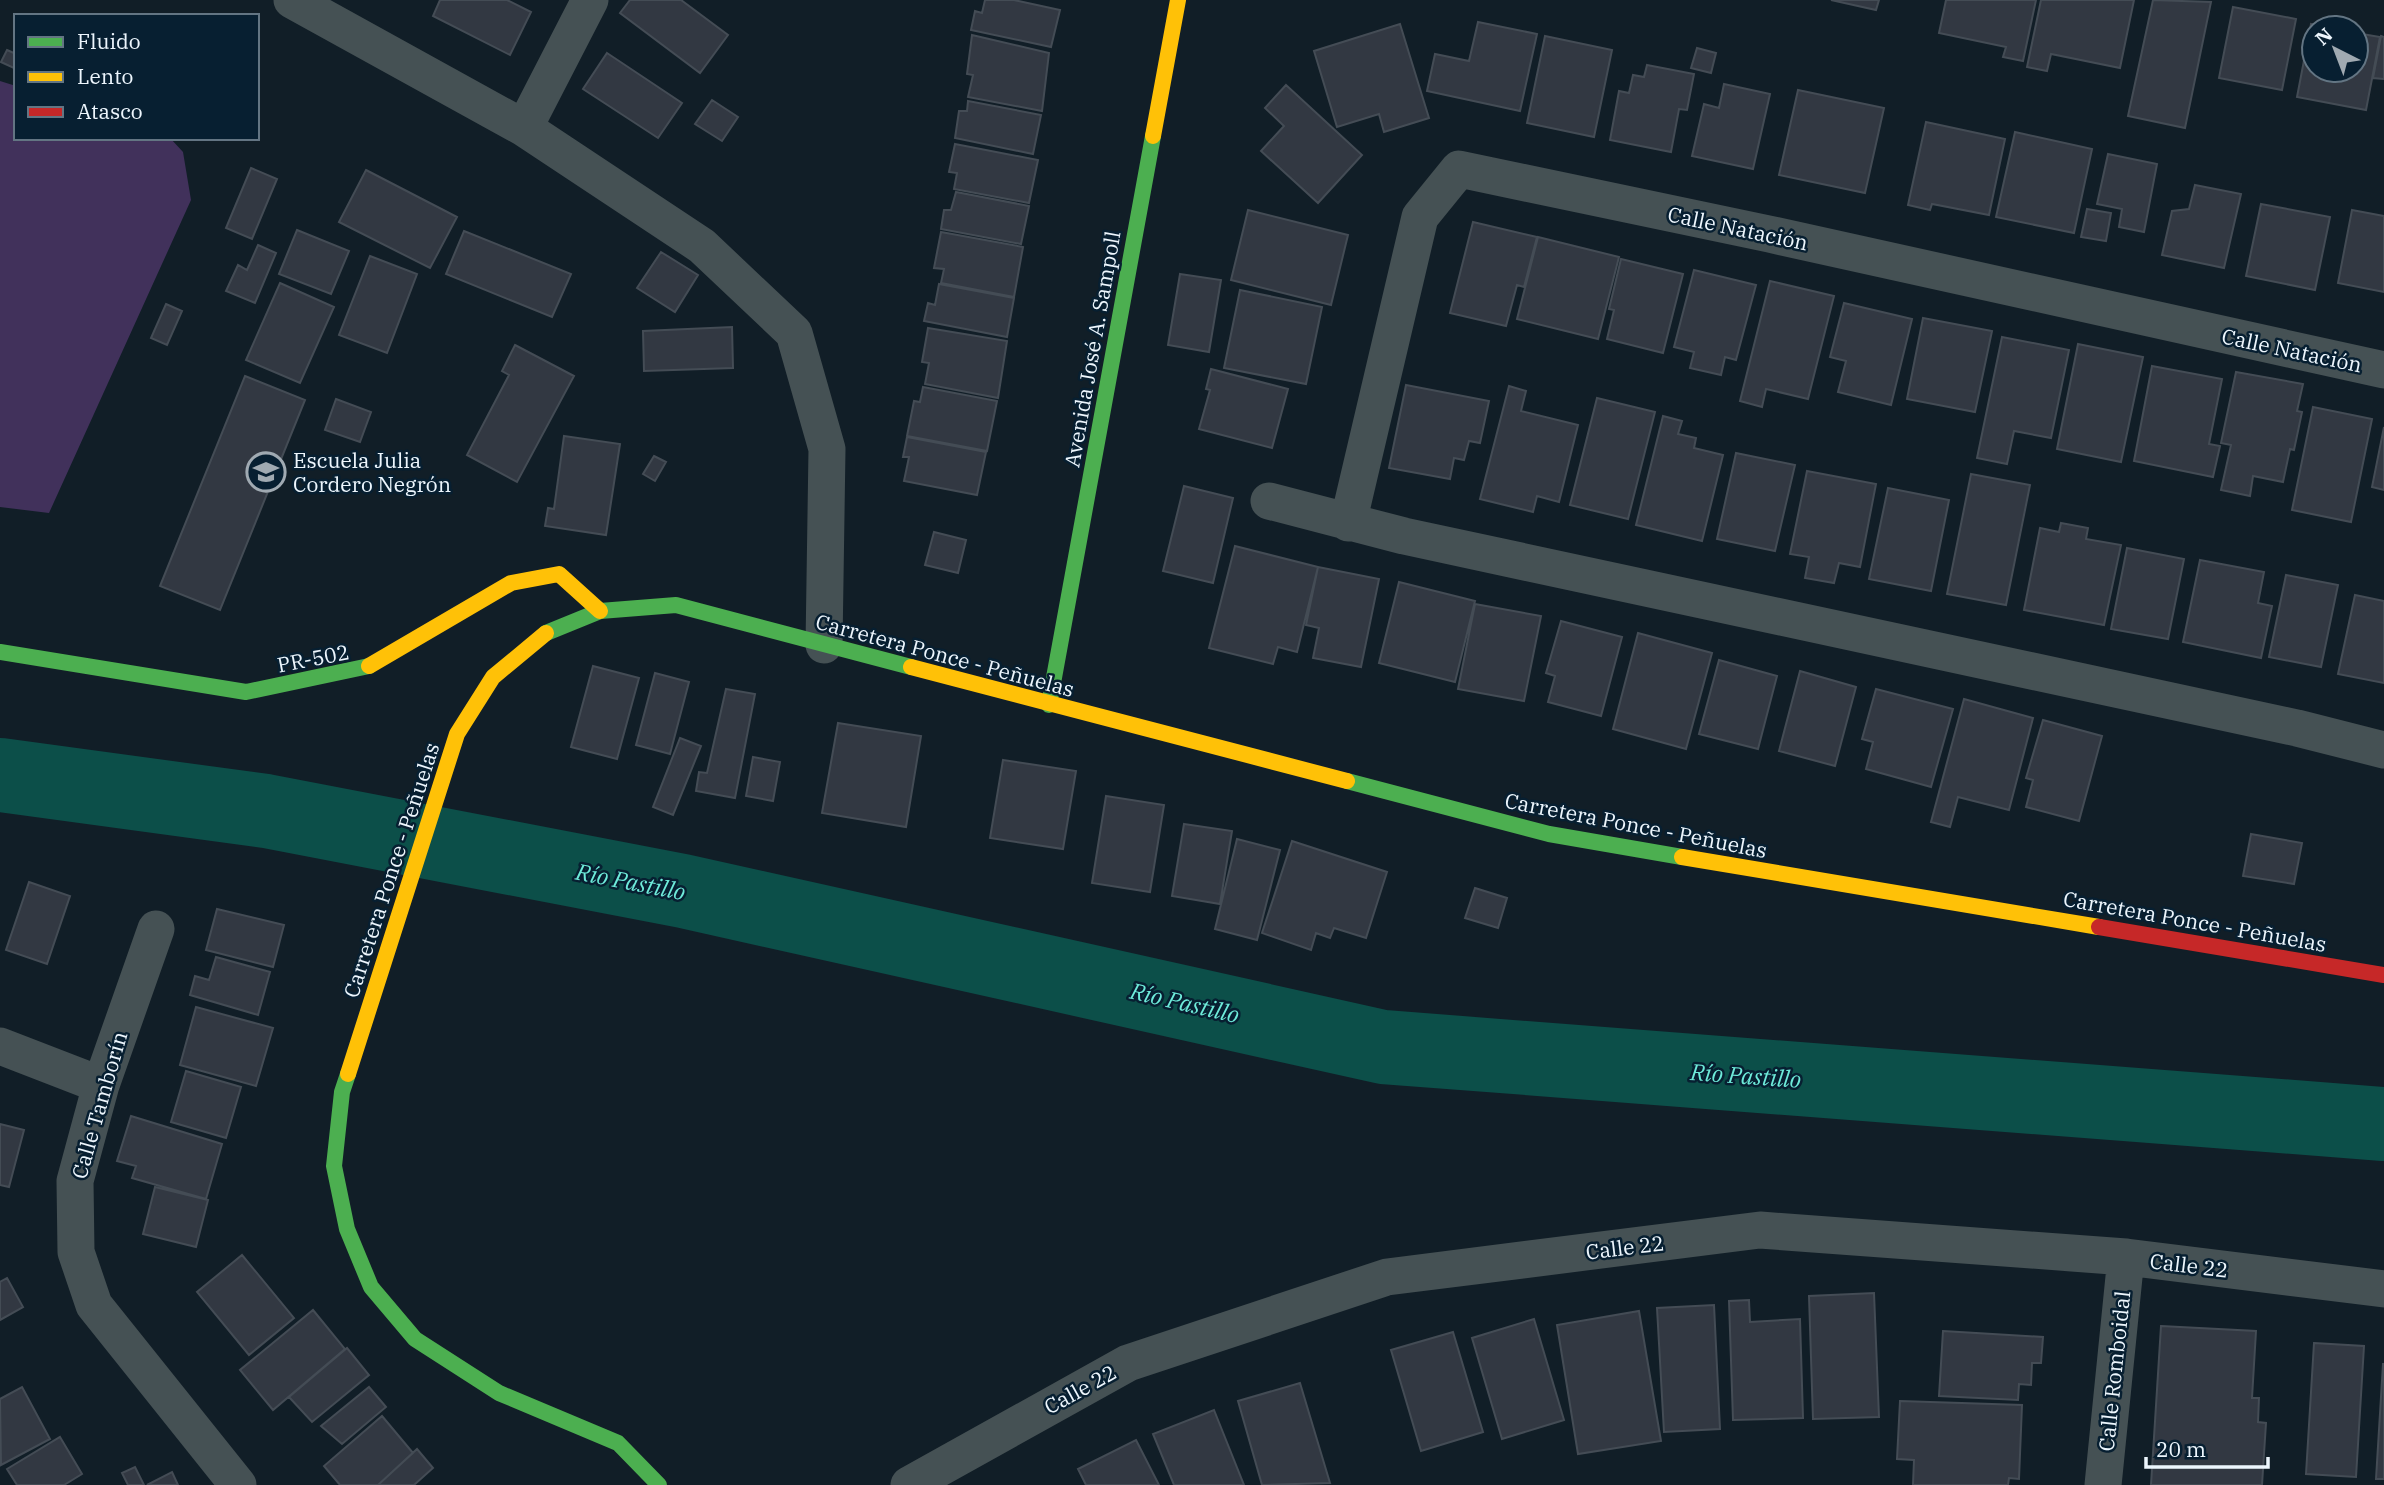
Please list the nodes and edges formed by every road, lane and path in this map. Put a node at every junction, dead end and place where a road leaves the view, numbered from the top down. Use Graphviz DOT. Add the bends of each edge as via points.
graph roads {
  1 [pos="292,0"];
  2 [pos="590,0"];
  3 [pos="1178,0"];
  4 [pos="524,128"];
  5 [pos="2384,370"];
  6 [pos="1269,501"];
  7 [pos="1348,523"];
  8 [pos="600,611"];
  9 [pos="824,645"];
  10 [pos="0,652"];
  11 [pos="1049,705"];
  12 [pos="2384,750"];
  13 [pos="156,929"];
  14 [pos="2384,975"];
  15 [pos="0,1046"];
  16 [pos="100,1085"];
  17 [pos="2126,1257"];
  18 [pos="2384,1289"];
  19 [pos="238,1485"];
  20 [pos="659,1485"];
  21 [pos="909,1485"];
  22 [pos="2103,1485"];
  1 -- 4 [label="street"];
  2 -- 4 [label="street"];
  3 -- 11 [label="main road, Avenida José A. Sampoll"];
  4 -- 9 [label="street" via="702,246 794,333 827,449"];
  5 -- 7 [label="street, Calle Natación" via="1459,169 1420,217"];
  6 -- 7 [label="street"];
  7 -- 12 [label="street"];
  8 -- 9 [label="main road, Carretera Ponce - Peñuelas" via="676,605"];
  8 -- 10 [label="main road, PR-502 / PR-502" via="559,574 511,583 365,668 246,692"];
  8 -- 20 [label="main road, Carretera Ponce - Peñuelas" via="544,634 493,677 457,734 342,1092 334,1166 347,1229 371,1287 415,1339 499,1394 618,1443"];
  9 -- 11 [label="main road, Carretera Ponce - Peñuelas"];
  11 -- 14 [label="main road, Carretera Ponce - Peñuelas" via="1549,834"];
  13 -- 16 [label="street, Calle Tamborín"];
  15 -- 16 [label="street"];
  16 -- 19 [label="street, Calle Tamborín" via="75,1181 76,1252 94,1305"];
  17 -- 18 [label="street, Calle 22"];
  17 -- 21 [label="street, Calle 22" via="1760,1230 1387,1277 1128,1363"];
  17 -- 22 [label="street, Calle Romboidal"];
}
